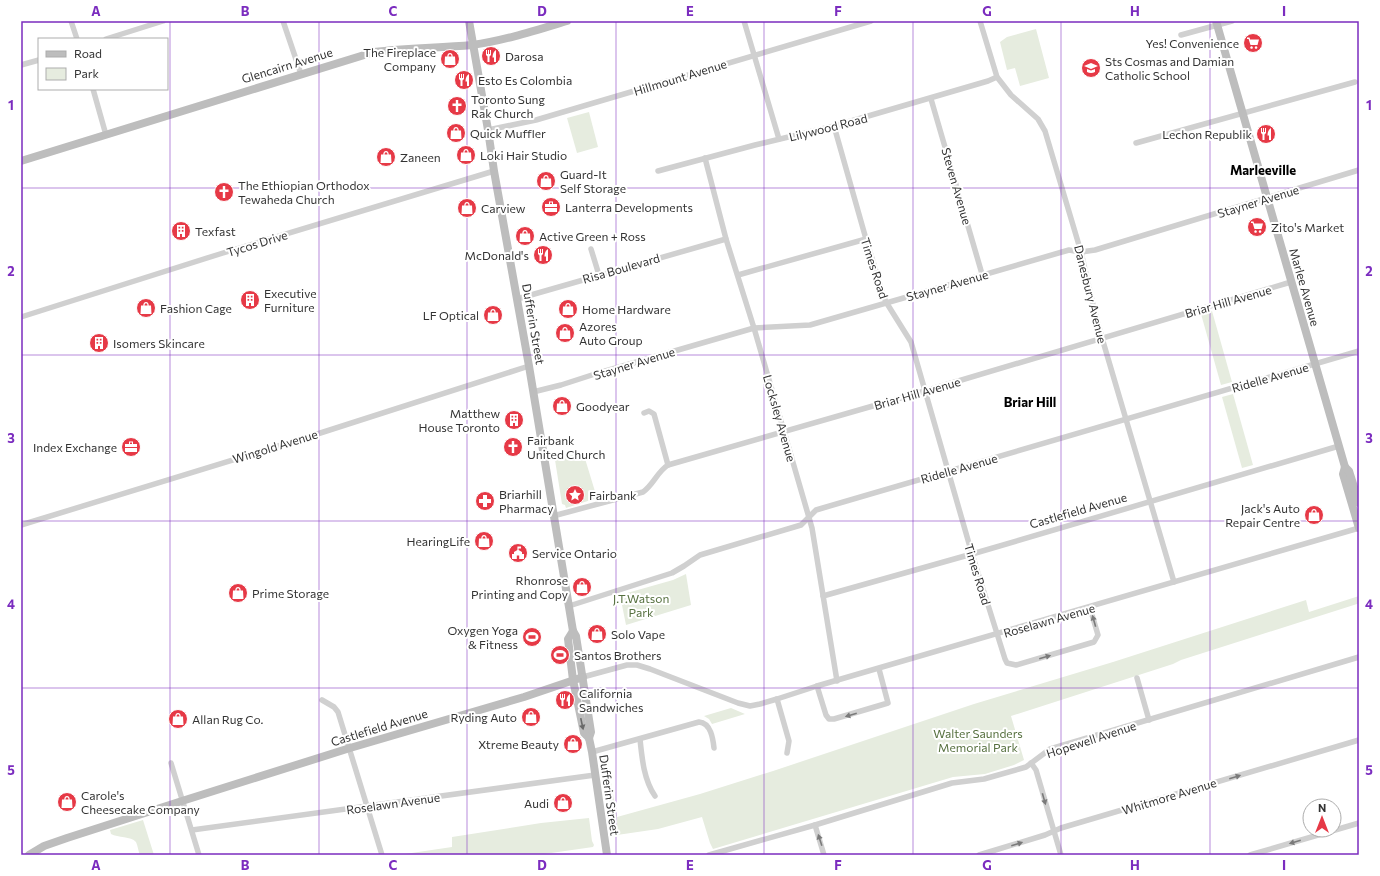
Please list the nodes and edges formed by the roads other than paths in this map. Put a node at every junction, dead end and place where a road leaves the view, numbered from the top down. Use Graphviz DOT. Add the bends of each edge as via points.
graph roads {
  1 [pos="71,21"];
  2 [pos="163,21"];
  3 [pos="283,21"];
  4 [pos="469,21"];
  5 [pos="567,21"];
  6 [pos="744,21"];
  7 [pos="871,21"];
  8 [pos="980,21"];
  9 [pos="1232,21"];
  10 [pos="1217,23"];
  11 [pos="1181,35"];
  12 [pos="77,38"];
  13 [pos="109,38"];
  14 [pos="472,44"];
  15 [pos="754,55"];
  16 [pos="38,60"];
  17 [pos="21,65"];
  18 [pos="301,74"];
  19 [pos="997,77"];
  20 [pos="1355,82"];
  21 [pos="92,90"];
  22 [pos="931,99"];
  23 [pos="1242,112"];
  24 [pos="834,126"];
  25 [pos="488,130"];
  26 [pos="106,135"];
  27 [pos="779,139"];
  28 [pos="1136,143"];
  29 [pos="705,158"];
  30 [pos="21,161"];
  31 [pos="1359,170"];
  32 [pos="494,171"];
  33 [pos="658,171"];
  34 [pos="1267,198"];
  35 [pos="726,238"];
  36 [pos="866,239"];
  37 [pos="591,249"];
  38 [pos="1081,252"];
  39 [pos="982,274"];
  40 [pos="598,275"];
  41 [pos="738,275"];
  42 [pos="1291,282"];
  43 [pos="517,298"];
  44 [pos="886,302"];
  45 [pos="21,317"];
  46 [pos="754,328"];
  47 [pos="1102,338"];
  48 [pos="1359,351"];
  49 [pos="1315,364"];
  50 [pos="529,366"];
  51 [pos="925,391"];
  52 [pos="533,392"];
  53 [pos="644,413"];
  54 [pos="1126,420"];
  55 [pos="784,431"];
  56 [pos="1340,446"];
  57 [pos="668,465"];
  58 [pos="1345,467"];
  59 [pos="948,472"];
  60 [pos="1150,502"];
  61 [pos="1359,503"];
  62 [pos="553,516"];
  63 [pos="809,517"];
  64 [pos="21,526"];
  65 [pos="1359,528"];
  66 [pos="972,554"];
  67 [pos="1174,582"];
  68 [pos="823,596"];
  69 [pos="569,606"];
  70 [pos="1090,608"];
  71 [pos="573,631"];
  72 [pos="997,634"];
  73 [pos="1359,657"];
  74 [pos="878,669"];
  75 [pos="583,677"];
  76 [pos="1136,678"];
  77 [pos="573,680"];
  78 [pos="837,681"];
  79 [pos="817,686"];
  80 [pos="322,700"];
  81 [pos="777,700"];
  82 [pos="738,703"];
  83 [pos="1149,720"];
  84 [pos="589,738"];
  85 [pos="640,739"];
  86 [pos="1359,740"];
  87 [pos="350,748"];
  88 [pos="714,748"];
  89 [pos="592,752"];
  90 [pos="787,754"];
  91 [pos="171,763"];
  92 [pos="1031,763"];
  93 [pos="595,775"];
  94 [pos="655,796"];
  95 [pos="182,800"];
  96 [pos="368,806"];
  97 [pos="1359,823"];
  98 [pos="815,825"];
  99 [pos="192,830"];
  100 [pos="1054,831"];
  101 [pos="29,855"];
  102 [pos="199,855"];
  103 [pos="382,855"];
  104 [pos="608,855"];
  105 [pos="710,855"];
  106 [pos="824,855"];
  107 [pos="980,855"];
  108 [pos="1061,855"];
  109 [pos="1250,855"];
  1 -- 12 [label="street"];
  2 -- 13 [label="street"];
  3 -- 18 [label="street"];
  4 -- 14 [label="street, Dufferin Street"];
  5 -- 14 [label="street, Glencairn Avenue"];
  6 -- 15 [label="street"];
  7 -- 15 [label="street, Hillmount Avenue"];
  8 -- 19 [label="street, Danesbury Avenue"];
  9 -- 10 [label="street"];
  10 -- 11 [label="street"];
  10 -- 23 [label="street, Marlee Avenue"];
  14 -- 18 [label="street, Glencairn Avenue" via="374,52"];
  14 -- 25 [label="street, Dufferin Street"];
  15 -- 25 [label="street, Hillmount Avenue" via="536,120"];
  15 -- 27 [label="street"];
  16 -- 17 [label="street"];
  18 -- 26 [label="street, Glencairn Avenue"];
  19 -- 22 [label="street, Lilywood Road"];
  19 -- 38 [label="street, Danesbury Avenue" via="1011,95 1038,119 1045,131"];
  20 -- 23 [label="street"];
  21 -- 26 [label="street"];
  22 -- 24 [label="street, Lilywood Road"];
  22 -- 39 [label="street, Steven Avenue"];
  23 -- 28 [label="street"];
  23 -- 34 [label="street, Marlee Avenue"];
  24 -- 27 [label="street, Lilywood Road"];
  24 -- 36 [label="street, Times Road"];
  25 -- 32 [label="street, Dufferin Street"];
  26 -- 30 [label="street, Glencairn Avenue"];
  27 -- 29 [label="street, Lilywood Road"];
  29 -- 33 [label="street, Lilywood Road"];
  29 -- 35 [label="street, Locksley Avenue"];
  31 -- 34 [label="street, Stayner Avenue"];
  32 -- 43 [label="street, Dufferin Street"];
  32 -- 45 [label="street, Tycos Drive"];
  34 -- 38 [label="street, Stayner Avenue"];
  34 -- 42 [label="street, Marlee Avenue"];
  35 -- 40 [label="street, Risa Boulevard"];
  35 -- 41 [label="street, Locksley Avenue"];
  36 -- 41 [label="street"];
  36 -- 44 [label="street, Times Road"];
  37 -- 40 [label="street"];
  38 -- 39 [label="street, Stayner Avenue" via="1069,250"];
  38 -- 47 [label="street, Danesbury Avenue"];
  39 -- 44 [label="street, Stayner Avenue"];
  40 -- 43 [label="street, Risa Boulevard"];
  41 -- 46 [label="street, Locksley Avenue"];
  42 -- 47 [label="street, Briar Hill Avenue"];
  42 -- 49 [label="street, Marlee Avenue"];
  43 -- 50 [label="street, Dufferin Street"];
  44 -- 46 [label="street, Stayner Avenue" via="810,325"];
  44 -- 51 [label="street, Times Road" via="911,342"];
  46 -- 52 [label="street, Stayner Avenue"];
  46 -- 55 [label="street, Locksley Avenue"];
  47 -- 51 [label="street, Briar Hill Avenue"];
  47 -- 54 [label="street, Danesbury Avenue"];
  48 -- 49 [label="street, Ridelle Avenue"];
  49 -- 54 [label="street, Ridelle Avenue"];
  49 -- 56 [label="street, Marlee Avenue"];
  50 -- 52 [label="street, Dufferin Street"];
  50 -- 64 [label="street, Wingold Avenue"];
  51 -- 55 [label="street, Briar Hill Avenue"];
  51 -- 59 [label="street, Times Road"];
  52 -- 62 [label="street, Dufferin Street"];
  53 -- 57 [label="street" via="654,414"];
  54 -- 59 [label="street, Ridelle Avenue"];
  54 -- 60 [label="street, Danesbury Avenue"];
  55 -- 57 [label="street, Briar Hill Avenue"];
  55 -- 63 [label="street, Locksley Avenue"];
  56 -- 58 [label="street, Marlee Avenue"];
  56 -- 60 [label="street, Castlefield Avenue"];
  57 -- 62 [label="street" via="643,492"];
  58 -- 61 [label="street, Marlee Avenue"];
  58 -- 65 [label="street, Marlee Avenue" via="1343,474"];
  59 -- 63 [label="street, Ridelle Avenue" via="816,510"];
  59 -- 66 [label="street, Times Road"];
  60 -- 66 [label="street, Castlefield Avenue"];
  60 -- 67 [label="street, Danesbury Avenue"];
  62 -- 69 [label="street, Dufferin Street"];
  63 -- 68 [label="street, Locksley Avenue"];
  63 -- 69 [label="street, Ridelle Avenue" via="801,525 700,555 672,573"];
  65 -- 67 [label="street, Roselawn Avenue"];
  66 -- 68 [label="street, Castlefield Avenue"];
  66 -- 72 [label="street, Times Road"];
  67 -- 70 [label="street, Roselawn Avenue"];
  68 -- 78 [label="street, Locksley Avenue"];
  69 -- 71 [label="street, Dufferin Street"];
  70 -- 72 [label="street, Roselawn Avenue"];
  72 -- 70 [label="street, Times Road, one-way" via="1007,663 1016,666 1094,642 1098,635"];
  71 -- 75 [label="street, Dufferin Street"];
  71 -- 77 [label="street, Dufferin Street" via="568,639"];
  72 -- 74 [label="street, Roselawn Avenue"];
  73 -- 83 [label="street, Hopewell Avenue"];
  74 -- 78 [label="street, Roselawn Avenue"];
  74 -- 79 [label="street, one-way" via="888,703 831,720 827,718"];
  75 -- 77 [label="street, Castlefield Avenue"];
  75 -- 82 [label="street, Castlefield Avenue" via="623,666 637,665"];
  75 -- 84 [label="street, Dufferin Street" via="591,732"];
  76 -- 83 [label="street"];
  77 -- 84 [label="street, Dufferin Street, one-way" via="584,733"];
  77 -- 87 [label="street, Castlefield Avenue"];
  78 -- 79 [label="street, Roselawn Avenue"];
  79 -- 81 [label="street, Roselawn Avenue"];
  80 -- 87 [label="street" via="338,712"];
  81 -- 82 [label="street, Roselawn Avenue" via="750,706"];
  81 -- 90 [label="street" via="789,741"];
  83 -- 92 [label="street, Hopewell Avenue" via="1050,749"];
  84 -- 89 [label="street, Dufferin Street"];
  85 -- 88 [label="street" via="699,722 708,726"];
  85 -- 89 [label="street"];
  85 -- 94 [label="street" via="643,766 649,787"];
  100 -- 86 [label="street, Whitmore Avenue, one-way"];
  87 -- 95 [label="street, Castlefield Avenue"];
  87 -- 96 [label="street"];
  89 -- 93 [label="street, Dufferin Street"];
  91 -- 95 [label="street"];
  92 -- 98 [label="street, Hopewell Avenue" via="1023,768 984,779 952,783"];
  92 -- 100 [label="street, one-way" via="1036,770"];
  93 -- 96 [label="street, Roselawn Avenue"];
  93 -- 104 [label="street, Dufferin Street"];
  95 -- 99 [label="street"];
  95 -- 101 [label="street, Castlefield Avenue" via="44,846"];
  96 -- 99 [label="street, Roselawn Avenue"];
  96 -- 103 [label="street"];
  97 -- 109 [label="street, one-way"];
  98 -- 105 [label="street, Hopewell Avenue"];
  106 -- 98 [label="street, one-way"];
  99 -- 102 [label="street"];
  107 -- 100 [label="street, Whitmore Avenue, one-way"];
  100 -- 108 [label="street"];
}
